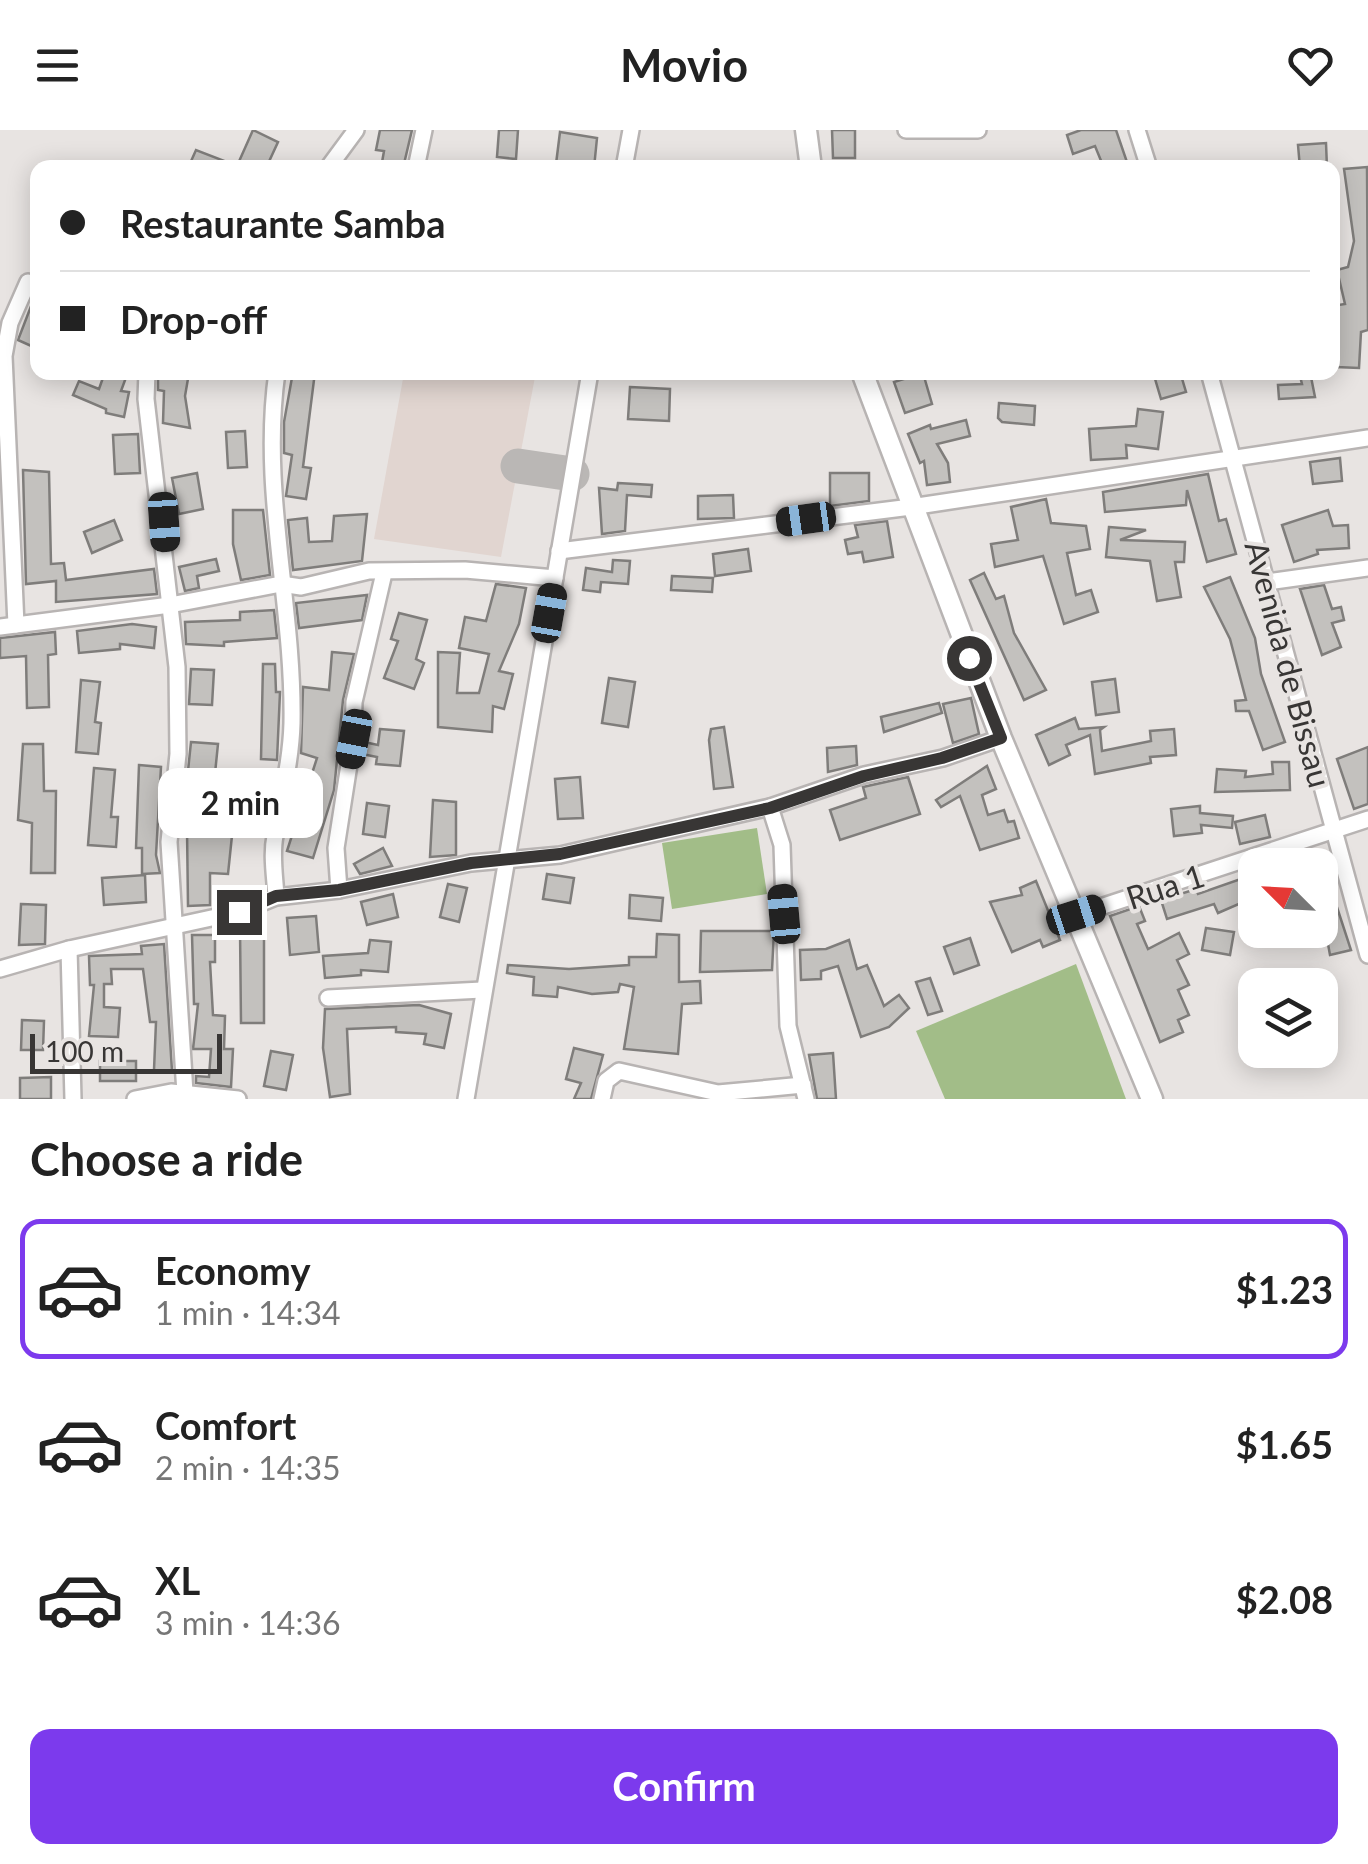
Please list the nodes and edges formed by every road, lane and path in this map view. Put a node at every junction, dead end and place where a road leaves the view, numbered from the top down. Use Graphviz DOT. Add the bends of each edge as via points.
graph roads {
  1 [pos="356,130"];
  2 [pos="424,130"];
  3 [pos="631,130"];
  4 [pos="806,130"];
  5 [pos="906,130"];
  6 [pos="978,130"];
  7 [pos="1138,130"];
  8 [pos="334,160"];
  9 [pos="418,160"];
  10 [pos="625,160"];
  11 [pos="810,160"];
  12 [pos="1146,160"];
  13 [pos="28,282"];
  14 [pos="147,380"];
  15 [pos="276,380"];
  16 [pos="589,380"];
  17 [pos="865,380"];
  18 [pos="1211,380"];
  19 [pos="1368,438"];
  20 [pos="1232,458"];
  21 [pos="911,507"];
  22 [pos="560,551"];
  23 [pos="1368,568"];
  24 [pos="384,573"];
  25 [pos="555,578"];
  26 [pos="1267,582"];
  27 [pos="281,584"];
  28 [pos="170,605"];
  29 [pos="8,626"];
  30 [pos="1001,738"];
  31 [pos="770,808"];
  32 [pos="1368,819"];
  33 [pos="1335,830"];
  34 [pos="507,859"];
  35 [pos="339,890"];
  36 [pos="276,896"];
  37 [pos="1076,915"];
  38 [pos="176,926"];
  39 [pos="69,948"];
  40 [pos="1367,950"];
  41 [pos="0,969"];
  42 [pos="482,990"];
  43 [pos="328,998"];
  44 [pos="805,1092"];
  45 [pos="196,1095"];
  46 [pos="73,1099"];
  47 [pos="135,1099"];
  48 [pos="238,1099"];
  49 [pos="466,1099"];
  50 [pos="602,1099"];
  51 [pos="1152,1099"];
  1 -- 8 [label="street"];
  2 -- 9 [label="street"];
  3 -- 10 [label="street"];
  4 -- 11 [label="main road"];
  5 -- 6 [label="street"];
  7 -- 12 [label="street"];
  13 -- 29 [label="street" via="4,356"];
  14 -- 28 [label="street"];
  15 -- 27 [label="street" via="270,466"];
  16 -- 22 [label="street"];
  17 -- 21 [label="main road"];
  18 -- 20 [label="street, Avenida de Bissau"];
  19 -- 20 [label="street"];
  20 -- 21 [label="street"];
  20 -- 26 [label="street, Avenida de Bissau"];
  21 -- 22 [label="street"];
  21 -- 30 [label="main road"];
  22 -- 25 [label="street"];
  23 -- 26 [label="street"];
  24 -- 25 [label="street"];
  24 -- 27 [label="street" via="301,588"];
  24 -- 35 [label="street" via="354,702 336,848"];
  25 -- 34 [label="street"];
  26 -- 33 [label="street, Avenida de Bissau"];
  27 -- 28 [label="street"];
  27 -- 36 [label="street" via="292,724 274,839"];
  28 -- 29 [label="street"];
  28 -- 38 [label="street" via="179,714 169,832"];
  30 -- 31 [label="street"];
  30 -- 37 [label="main road"];
  31 -- 34 [label="street" via="560,854"];
  31 -- 44 [label="street" via="782,845 788,1026"];
  32 -- 33 [label="street, Rua 1"];
  33 -- 37 [label="street, Rua 1"];
  33 -- 40 [label="street, Avenida de Bissau"];
  34 -- 35 [label="street"];
  34 -- 42 [label="street"];
  35 -- 36 [label="street"];
  36 -- 38 [label="street"];
  37 -- 51 [label="main road"];
  38 -- 39 [label="street"];
  38 -- 45 [label="street"];
  39 -- 41 [label="street"];
  39 -- 46 [label="street"];
  42 -- 43 [label="street"];
  42 -- 49 [label="street"];
  44 -- 50 [label="street" via="718,1092 619,1071 606,1081"];
  45 -- 47 [label="street"];
  45 -- 48 [label="street"];
}
